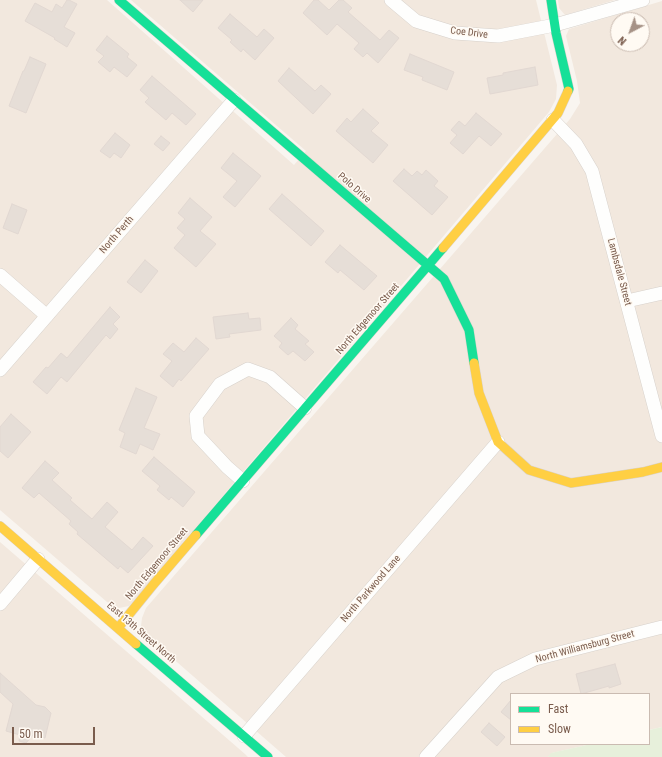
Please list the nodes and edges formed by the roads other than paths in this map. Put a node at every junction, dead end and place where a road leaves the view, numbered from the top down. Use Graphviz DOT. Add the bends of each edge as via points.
graph roads {
  1 [pos="119,0"];
  2 [pos="391,0"];
  3 [pos="551,0"];
  4 [pos="643,0"];
  5 [pos="555,25"];
  6 [pos="234,100"];
  7 [pos="553,120"];
  8 [pos="428,266"];
  9 [pos="0,275"];
  10 [pos="662,293"];
  11 [pos="626,302"];
  12 [pos="48,316"];
  13 [pos="0,370"];
  14 [pos="306,408"];
  15 [pos="662,436"];
  16 [pos="498,442"];
  17 [pos="662,467"];
  18 [pos="243,481"];
  19 [pos="0,526"];
  20 [pos="38,559"];
  21 [pos="0,604"];
  22 [pos="662,627"];
  23 [pos="118,628"];
  24 [pos="244,736"];
  25 [pos="268,757"];
  26 [pos="426,757"];
  1 -- 6 [label="street, Polo Drive"];
  2 -- 5 [label="street, Coe Drive" via="416,21 455,33 498,36"];
  3 -- 5 [label="street, North Edgemoor Street"];
  4 -- 5 [label="street, Coe Drive"];
  5 -- 7 [label="street, North Edgemoor Street" via="569,89"];
  6 -- 8 [label="street, Polo Drive"];
  6 -- 12 [label="street, North Perth"];
  7 -- 8 [label="street, North Edgemoor Street"];
  7 -- 11 [label="street, Lambsdale Street" via="576,144 592,172"];
  8 -- 14 [label="street, North Edgemoor Street"];
  8 -- 16 [label="street, Polo Drive" via="444,279 469,330 478,393"];
  9 -- 12 [label="street"];
  10 -- 11 [label="street"];
  11 -- 15 [label="street, Lambsdale Street"];
  12 -- 13 [label="street, North Perth"];
  14 -- 18 [label="street, North Edgemoor Street"];
  14 -- 18 [label="street" via="270,377 248,368 220,384 196,416 198,436"];
  16 -- 17 [label="street" via="529,470 571,483"];
  16 -- 24 [label="street, North Parkwood Lane"];
  18 -- 23 [label="street, North Edgemoor Street"];
  19 -- 20 [label="street, East 13th Street North"];
  20 -- 21 [label="street"];
  20 -- 23 [label="street, East 13th Street North"];
  22 -- 26 [label="street, North Williamsburg Street" via="535,659 498,677"];
  23 -- 24 [label="street, East 13th Street North"];
  24 -- 25 [label="street, East 13th Street North"];
}
